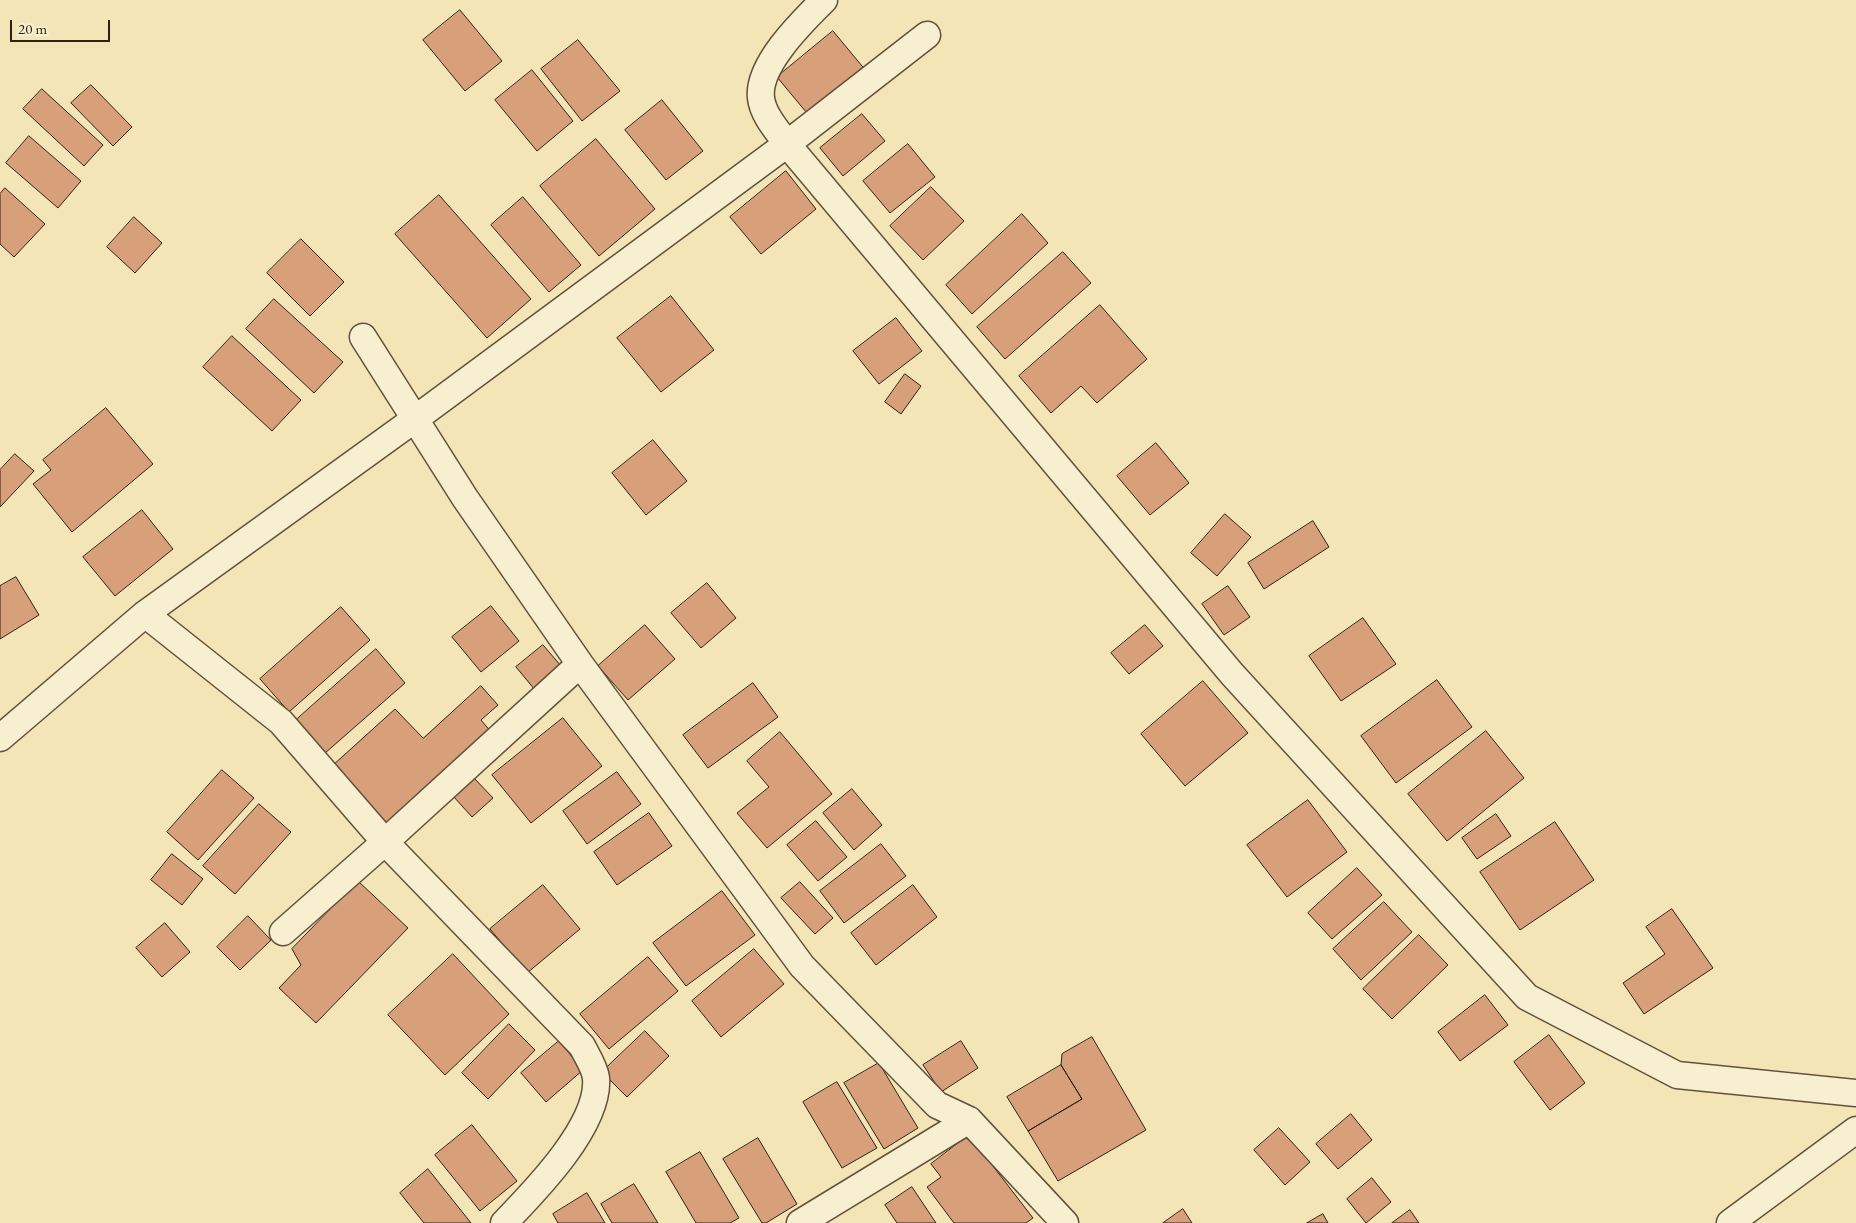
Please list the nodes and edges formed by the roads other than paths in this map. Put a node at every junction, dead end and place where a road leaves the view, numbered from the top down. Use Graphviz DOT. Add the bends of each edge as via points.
graph roads {
  1 [pos="824,0"];
  2 [pos="927,35"];
  3 [pos="787,144"];
  4 [pos="363,337"];
  5 [pos="415,419"];
  6 [pos="145,614"];
  7 [pos="580,664"];
  8 [pos="0,738"];
  9 [pos="385,842"];
  10 [pos="283,932"];
  11 [pos="1856,1093"];
  12 [pos="969,1120"];
  13 [pos="1856,1130"];
  14 [pos="504,1223"];
  15 [pos="800,1223"];
  16 [pos="1065,1223"];
  17 [pos="1730,1223"];
  1 -- 3 [label="street" via="794,30 764,77 761,97 766,114"];
  2 -- 3 [label="street"];
  3 -- 5 [label="street"];
  3 -- 11 [label="street" via="1232,674 1527,997 1677,1075"];
  4 -- 5 [label="street"];
  5 -- 6 [label="street"];
  5 -- 7 [label="street" via="465,498"];
  6 -- 8 [label="street"];
  6 -- 9 [label="street" via="281,722"];
  7 -- 9 [label="street"];
  7 -- 12 [label="street" via="802,966 937,1104"];
  9 -- 10 [label="street"];
  9 -- 14 [label="street" via="582,1046 596,1076 595,1096 585,1124 527,1200"];
  12 -- 15 [label="street"];
  12 -- 16 [label="street"];
  13 -- 17 [label="street"];
}
